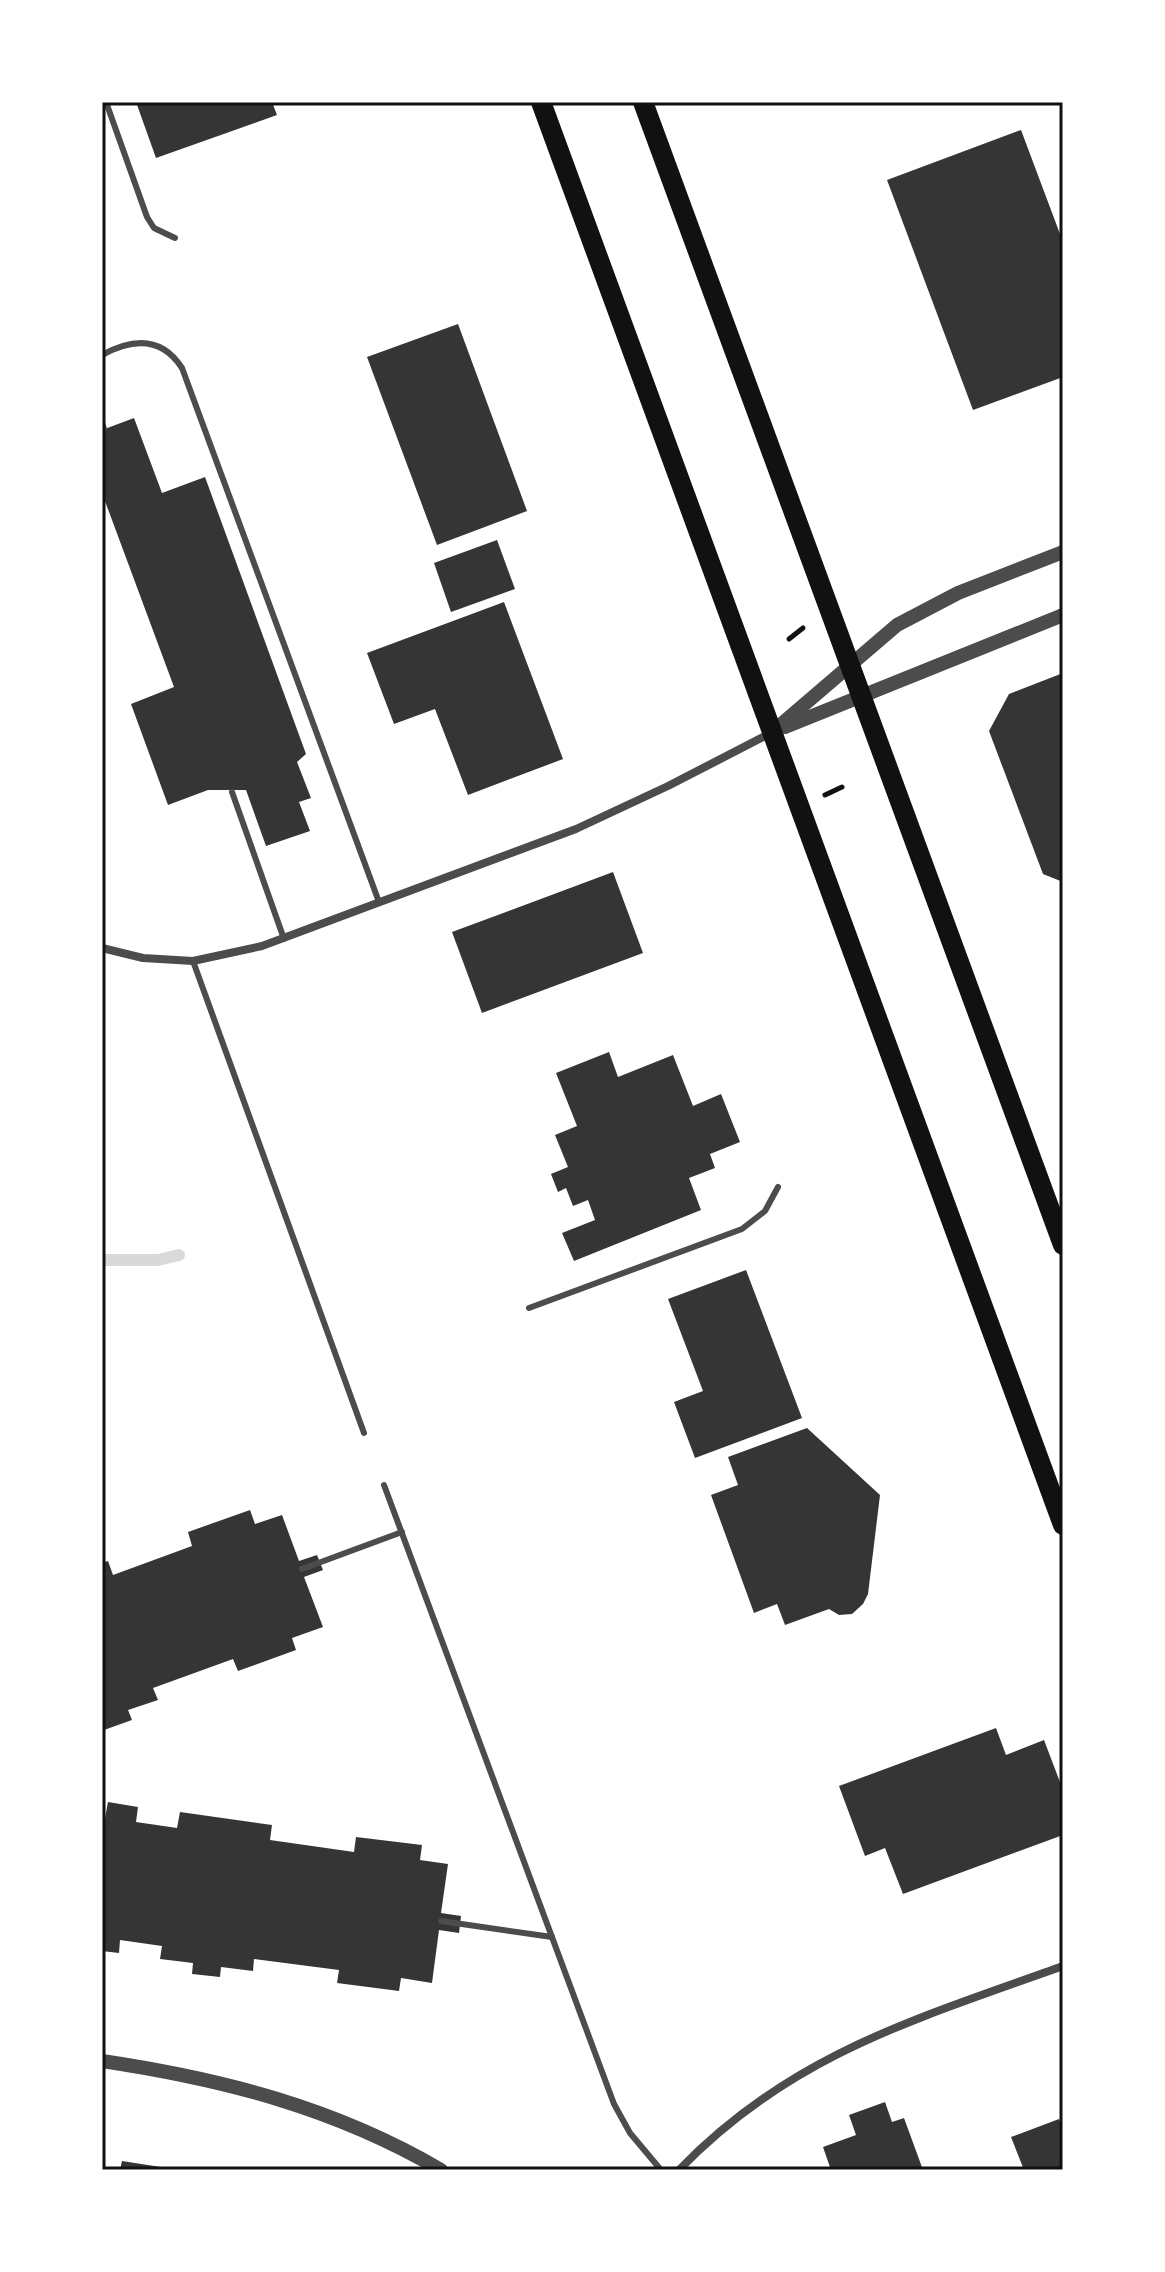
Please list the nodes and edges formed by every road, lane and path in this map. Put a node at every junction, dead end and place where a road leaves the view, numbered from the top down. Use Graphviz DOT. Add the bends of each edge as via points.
graph roads {
  1 [pos="106,102"];
  2 [pos="541,102"];
  3 [pos="643,102"];
  4 [pos="175,238"];
  5 [pos="102,355"];
  6 [pos="1063,552"];
  7 [pos="1063,615"];
  8 [pos="803,628"];
  9 [pos="789,639"];
  10 [pos="849,665"];
  11 [pos="860,695"];
  12 [pos="771,733"];
  13 [pos="842,787"];
  14 [pos="232,792"];
  15 [pos="821,797"];
  16 [pos="379,902"];
  17 [pos="284,939"];
  18 [pos="102,948"];
  19 [pos="193,961"];
  20 [pos="778,1187"];
  21 [pos="1063,1245"];
  22 [pos="529,1308"];
  23 [pos="364,1433"];
  24 [pos="384,1485"];
  25 [pos="1063,1525"];
  26 [pos="402,1532"];
  27 [pos="302,1569"];
  28 [pos="441,1921"];
  29 [pos="552,1937"];
  30 [pos="1063,1966"];
  31 [pos="102,2061"];
  32 [pos="441,2170"];
  33 [pos="661,2170"];
  34 [pos="679,2170"];
  1 -- 4 [label="lane" via="147,217 154,228"];
  2 -- 12 [label="main road"];
  3 -- 10 [label="main road"];
  5 -- 16 [label="lane" via="153,344 164,346 182,368"];
  6 -- 10 [label="street" via="936,603 897,625"];
  7 -- 11 [label="street"];
  8 -- 9 [label="path"];
  10 -- 11 [label="main road"];
  10 -- 12 [label="street"];
  11 -- 12 [label="street"];
  11 -- 21 [label="main road"];
  12 -- 16 [label="street" via="576,829"];
  12 -- 25 [label="main road"];
  13 -- 15 [label="path"];
  14 -- 17 [label="lane"];
  16 -- 17 [label="street"];
  17 -- 19 [label="street"];
  18 -- 19 [label="street"];
  19 -- 23 [label="lane"];
  20 -- 22 [label="lane" via="765,1211 742,1229"];
  24 -- 26 [label="lane"];
  26 -- 27 [label="lane"];
  26 -- 29 [label="lane"];
  28 -- 29 [label="lane"];
  29 -- 33 [label="lane" via="619,2113"];
  30 -- 34 [label="street" via="892,2028 813,2065 741,2112"];
  31 -- 32 [label="street" via="273,2095 383,2138"];
}
